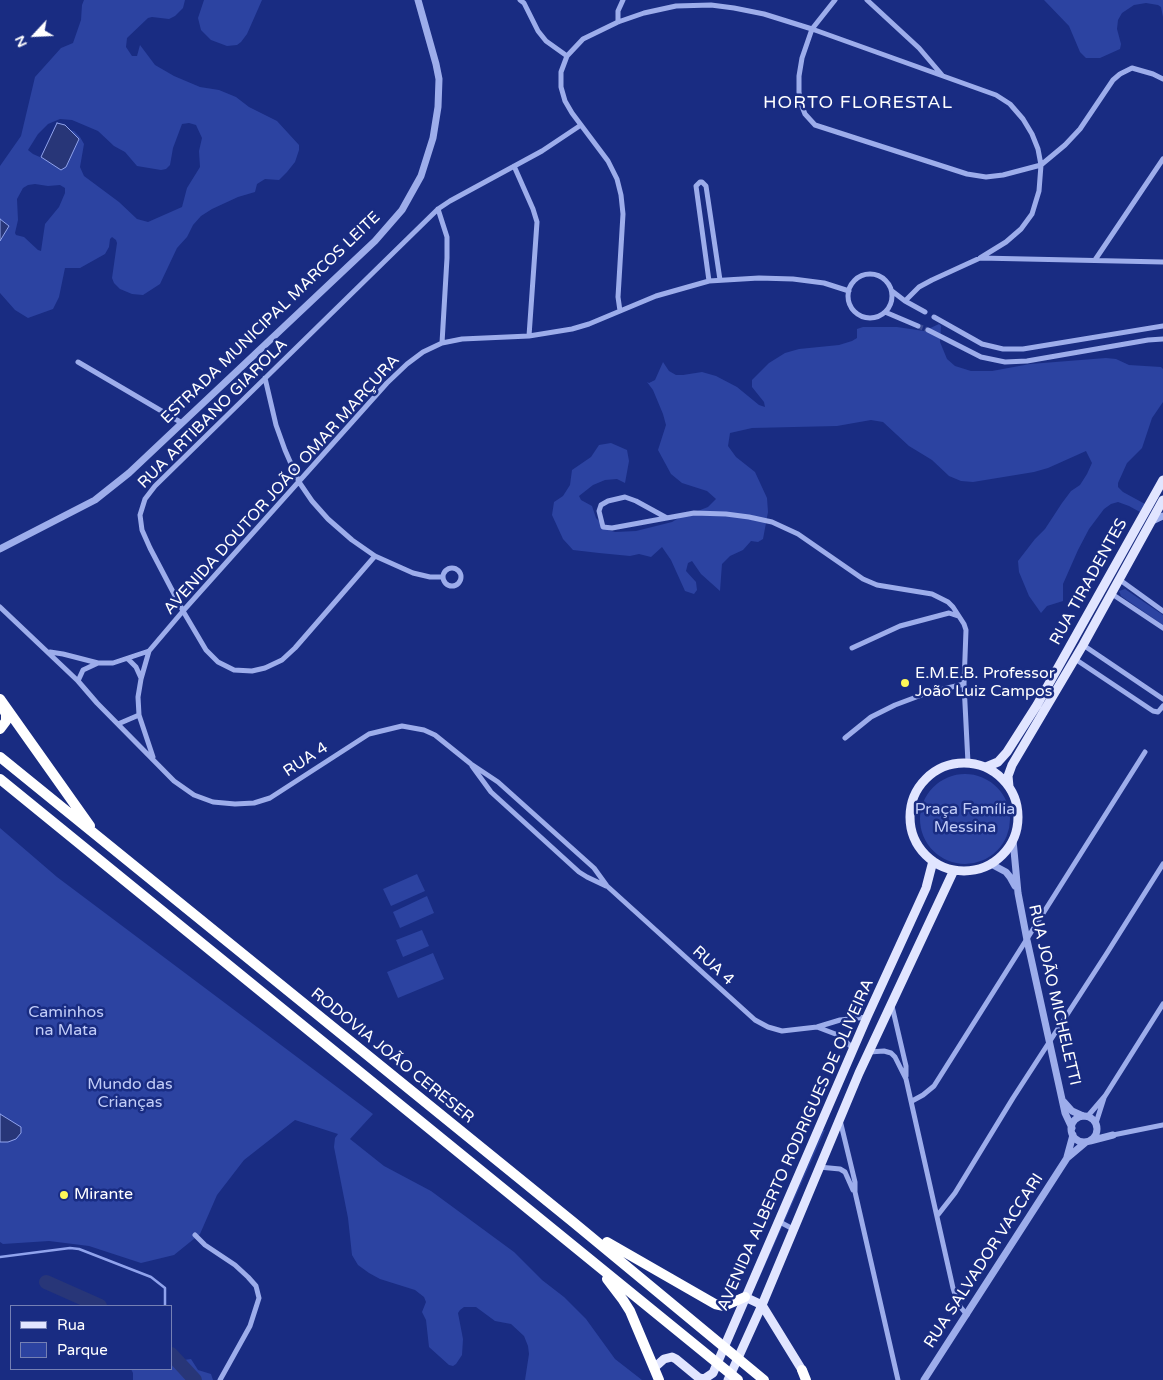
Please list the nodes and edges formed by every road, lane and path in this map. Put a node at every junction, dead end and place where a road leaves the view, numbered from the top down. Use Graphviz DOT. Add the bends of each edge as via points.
graph roads {
  1 [pos="418,0"];
  2 [pos="520,0"];
  3 [pos="623,0"];
  4 [pos="835,0"];
  5 [pos="867,0"];
  6 [pos="618,22"];
  7 [pos="812,29"];
  8 [pos="566,56"];
  9 [pos="942,75"];
  10 [pos="1163,79"];
  11 [pos="581,126"];
  12 [pos="1163,159"];
  13 [pos="1041,165"];
  14 [pos="514,166"];
  15 [pos="438,209"];
  16 [pos="980,258"];
  17 [pos="1095,260"];
  18 [pos="1163,262"];
  19 [pos="720,280"];
  20 [pos="709,282"];
  21 [pos="849,291"];
  22 [pos="892,291"];
  23 [pos="905,301"];
  24 [pos="620,311"];
  25 [pos="885,312"];
  26 [pos="925,312"];
  27 [pos="934,318"];
  28 [pos="918,326"];
  29 [pos="1163,326"];
  30 [pos="928,330"];
  31 [pos="529,336"];
  32 [pos="1163,339"];
  33 [pos="442,343"];
  34 [pos="78,362"];
  35 [pos="265,378"];
  36 [pos="182,423"];
  37 [pos="1163,480"];
  38 [pos="299,482"];
  39 [pos="1163,500"];
  40 [pos="1163,516"];
  41 [pos="667,518"];
  42 [pos="1152,521"];
  43 [pos="0,549"];
  44 [pos="375,556"];
  45 [pos="443,577"];
  46 [pos="1120,580"];
  47 [pos="1112,594"];
  48 [pos="0,607"];
  49 [pos="1163,611"];
  50 [pos="183,612"];
  51 [pos="959,616"];
  52 [pos="1163,628"];
  53 [pos="1083,645"];
  54 [pos="852,648"];
  55 [pos="149,651"];
  56 [pos="49,652"];
  57 [pos="128,659"];
  58 [pos="1075,659"];
  59 [pos="98,663"];
  60 [pos="141,678"];
  61 [pos="78,681"];
  62 [pos="964,684"];
  63 [pos="0,699"];
  64 [pos="1163,700"];
  65 [pos="0,704"];
  66 [pos="1163,706"];
  67 [pos="139,716"];
  68 [pos="118,724"];
  69 [pos="0,729"];
  70 [pos="845,738"];
  71 [pos="1145,752"];
  72 [pos="0,757"];
  73 [pos="154,760"];
  74 [pos="968,763"];
  75 [pos="471,764"];
  76 [pos="986,767"];
  77 [pos="0,778"];
  78 [pos="1009,787"];
  79 [pos="553,830"];
  80 [pos="98,837"];
  81 [pos="544,839"];
  82 [pos="1013,840"];
  83 [pos="574,849"];
  84 [pos="565,858"];
  85 [pos="933,861"];
  86 [pos="991,864"];
  87 [pos="1163,864"];
  88 [pos="954,870"];
  89 [pos="607,886"];
  90 [pos="1018,893"];
  91 [pos="1027,940"];
  92 [pos="891,1003"];
  93 [pos="1163,1004"];
  94 [pos="868,1017"];
  95 [pos="817,1027"];
  96 [pos="1050,1041"];
  97 [pos="854,1049"];
  98 [pos="869,1052"];
  99 [pos="906,1079"];
  100 [pos="1105,1096"];
  101 [pos="912,1101"];
  102 [pos="1064,1102"];
  103 [pos="1085,1117"];
  104 [pos="840,1119"];
  105 [pos="1096,1125"];
  106 [pos="1163,1125"];
  107 [pos="1072,1132"];
  108 [pos="1113,1135"];
  109 [pos="1088,1142"];
  110 [pos="1067,1158"];
  111 [pos="818,1167"];
  112 [pos="855,1192"];
  113 [pos="937,1216"];
  114 [pos="778,1221"];
  115 [pos="573,1222"];
  116 [pos="793,1229"];
  117 [pos="195,1235"];
  118 [pos="592,1261"];
  119 [pos="745,1297"];
  120 [pos="762,1304"];
  121 [pos="966,1315"];
  122 [pos="654,1368"];
  123 [pos="804,1375"];
  124 [pos="220,1380"];
  125 [pos="659,1380"];
  126 [pos="728,1380"];
  127 [pos="738,1380"];
  128 [pos="764,1380"];
  129 [pos="810,1380"];
  130 [pos="898,1380"];
  131 [pos="924,1380"];
  1 -- 36 [label="street, ESTRADA MUNICIPAL MARCOS LEITE" via="439,79 433,138 421,176 402,210 375,241"];
  2 -- 8 [label="street" via="546,42"];
  3 -- 6 [label="street"];
  4 -- 7 [label="street"];
  5 -- 9 [label="street" via="919,48"];
  6 -- 7 [label="street" via="676,6 711,5 764,14"];
  6 -- 8 [label="street" via="583,39"];
  7 -- 9 [label="street"];
  7 -- 13 [label="street" via="802,58 799,84 805,114 816,125 967,174 1003,175"];
  8 -- 11 [label="street" via="561,87 565,101"];
  9 -- 13 [label="street" via="996,94 1010,104 1032,134"];
  10 -- 13 [label="street" via="1132,68 1120,74 1080,129"];
  11 -- 14 [label="street, RUA ARTIBANO GIAROLA"];
  11 -- 24 [label="street" via="608,161 621,195"];
  12 -- 17 [label="street"];
  13 -- 16 [label="street" via="1039,191 1032,214 1021,230"];
  14 -- 15 [label="street, RUA ARTIBANO GIAROLA"];
  14 -- 31 [label="street" via="536,222"];
  15 -- 33 [label="street" via="447,244"];
  15 -- 35 [label="street, RUA ARTIBANO GIAROLA"];
  16 -- 17 [label="street"];
  16 -- 23 [label="street" via="919,287"];
  17 -- 18 [label="street"];
  19 -- 20 [label="street, AVENIDA DOUTOR JOÃO OMAR MARÇURA"];
  19 -- 20 [label="street" via="706,186 702,182 696,186"];
  19 -- 21 [label="street, AVENIDA DOUTOR JOÃO OMAR MARÇURA" via="793,279 824,283"];
  20 -- 24 [label="street, AVENIDA DOUTOR JOÃO OMAR MARÇURA" via="656,296"];
  21 -- 22 [label="street" via="853,282 870,274 888,282"];
  21 -- 25 [label="street" via="850,304 859,315 872,318"];
  22 -- 23 [label="street"];
  22 -- 25 [label="street" via="890,306"];
  23 -- 26 [label="street"];
  24 -- 31 [label="street, AVENIDA DOUTOR JOÃO OMAR MARÇURA" via="572,329"];
  25 -- 28 [label="street"];
  27 -- 29 [label="street" via="982,344 1003,349 1023,349"];
  30 -- 32 [label="street" via="981,357 1004,362"];
  31 -- 33 [label="street, AVENIDA DOUTOR JOÃO OMAR MARÇURA"];
  33 -- 38 [label="street, AVENIDA DOUTOR JOÃO OMAR MARÇURA" via="423,352 387,383"];
  34 -- 36 [label="street"];
  35 -- 38 [label="street" via="276,425"];
  35 -- 50 [label="street, RUA ARTIBANO GIAROLA" via="145,499 140,515 142,530"];
  36 -- 43 [label="street, ESTRADA MUNICIPAL MARCOS LEITE" via="95,500"];
  37 -- 76 [label="main road, RUA TIRADENTES" via="1037,705 1007,752 998,762"];
  38 -- 44 [label="street" via="328,520"];
  38 -- 50 [label="street, AVENIDA DOUTOR JOÃO OMAR MARÇURA"];
  39 -- 42 [label="main road, RUA TIRADENTES"];
  40 -- 42 [label="street"];
  41 -- 41 [label="street" via="612,528 603,527 599,511 601,505 608,501 625,497"];
  41 -- 51 [label="street" via="694,513 726,514 772,522 805,538 862,579 877,585 932,594 954,607"];
  42 -- 46 [label="main road, RUA TIRADENTES"];
  44 -- 45 [label="street" via="413,573"];
  44 -- 50 [label="street, RUA ARTIBANO GIAROLA" via="295,648 282,660 265,668 234,670 218,662 206,650"];
  46 -- 47 [label="main road, RUA TIRADENTES"];
  46 -- 49 [label="street"];
  47 -- 52 [label="street"];
  47 -- 53 [label="main road, RUA TIRADENTES"];
  48 -- 56 [label="street, RUA 4"];
  50 -- 55 [label="street, AVENIDA DOUTOR JOÃO OMAR MARÇURA"];
  51 -- 54 [label="street" via="948,613 900,626"];
  51 -- 62 [label="street" via="966,630"];
  53 -- 58 [label="main road, RUA TIRADENTES"];
  53 -- 64 [label="street"];
  55 -- 57 [label="street, AVENIDA DOUTOR JOÃO OMAR MARÇURA"];
  55 -- 60 [label="street, AVENIDA DOUTOR JOÃO OMAR MARÇURA"];
  56 -- 59 [label="street, AVENIDA DOUTOR JOÃO OMAR MARÇURA"];
  56 -- 61 [label="street, RUA 4"];
  57 -- 59 [label="street, AVENIDA DOUTOR JOÃO OMAR MARÇURA"];
  57 -- 60 [label="street"];
  58 -- 66 [label="street" via="1153,711 1158,712"];
  58 -- 78 [label="main road, RUA TIRADENTES" via="1012,765"];
  59 -- 61 [label="street" via="83,670"];
  60 -- 67 [label="street, AVENIDA DOUTOR JOÃO OMAR MARÇURA"];
  61 -- 68 [label="street, RUA 4"];
  62 -- 70 [label="street" via="895,705 871,717"];
  62 -- 74 [label="street"];
  63 -- 80 [label="highway"];
  65 -- 69 [label="highway" via="6,714"];
  67 -- 68 [label="street"];
  67 -- 73 [label="street, AVENIDA DOUTOR JOÃO OMAR MARÇURA"];
  68 -- 73 [label="street, RUA 4"];
  71 -- 91 [label="street"];
  72 -- 80 [label="highway, RODOVIA JOÃO CERESER"];
  73 -- 75 [label="street, RUA 4" via="194,795 213,802 235,804 270,798 369,734 402,726 435,735"];
  74 -- 76 [label="main road"];
  74 -- 85 [label="main road" via="950,765 934,772 913,799 910,816 913,834"];
  75 -- 79 [label="street, RUA 4" via="498,782"];
  75 -- 81 [label="street, RUA 4" via="491,792"];
  76 -- 78 [label="main road"];
  77 -- 118 [label="highway, RODOVIA JOÃO CERESER"];
  78 -- 82 [label="main road" via="1018,813 1018,827"];
  79 -- 81 [label="street"];
  79 -- 83 [label="street, RUA 4"];
  80 -- 115 [label="highway, RODOVIA JOÃO CERESER"];
  81 -- 84 [label="street, RUA 4"];
  82 -- 86 [label="main road" via="1004,854"];
  82 -- 90 [label="street, RUA JOÃO MICHELETTI"];
  83 -- 84 [label="street"];
  83 -- 89 [label="street, RUA 4"];
  84 -- 89 [label="street, RUA 4" via="586,877"];
  85 -- 88 [label="main road"];
  85 -- 94 [label="main road, AVENIDA ALBERTO RODRIGUES DE OLIVEIRA" via="926,888"];
  86 -- 88 [label="main road" via="979,869"];
  86 -- 90 [label="street, RUA JOÃO MICHELETTI" via="1006,872"];
  87 -- 96 [label="street"];
  88 -- 92 [label="main road, AVENIDA ALBERTO RODRIGUES DE OLIVEIRA"];
  89 -- 95 [label="street, RUA 4" via="754,1020 782,1031"];
  90 -- 91 [label="street, RUA JOÃO MICHELETTI"];
  91 -- 96 [label="street, RUA JOÃO MICHELETTI"];
  91 -- 101 [label="street" via="934,1086"];
  92 -- 98 [label="main road, AVENIDA ALBERTO RODRIGUES DE OLIVEIRA"];
  92 -- 99 [label="street" via="906,1066"];
  93 -- 100 [label="street"];
  94 -- 95 [label="street, RUA 4"];
  94 -- 97 [label="main road, AVENIDA ALBERTO RODRIGUES DE OLIVEIRA"];
  95 -- 97 [label="street, RUA 4" via="838,1034"];
  96 -- 102 [label="street, RUA JOÃO MICHELETTI"];
  96 -- 113 [label="street" via="955,1193"];
  97 -- 114 [label="main road, AVENIDA ALBERTO RODRIGUES DE OLIVEIRA"];
  98 -- 99 [label="street" via="891,1053"];
  98 -- 104 [label="main road, AVENIDA ALBERTO RODRIGUES DE OLIVEIRA"];
  99 -- 101 [label="street"];
  100 -- 103 [label="street"];
  100 -- 105 [label="street"];
  101 -- 113 [label="street"];
  102 -- 103 [label="street, RUA JOÃO MICHELETTI" via="1072,1111"];
  102 -- 107 [label="street, RUA JOÃO MICHELETTI"];
  103 -- 105 [label="street"];
  103 -- 107 [label="street" via="1075,1120"];
  104 -- 111 [label="main road, AVENIDA ALBERTO RODRIGUES DE OLIVEIRA"];
  104 -- 112 [label="street"];
  105 -- 108 [label="street"];
  105 -- 109 [label="street" via="1096,1135"];
  106 -- 108 [label="street"];
  107 -- 109 [label="street" via="1078,1141"];
  107 -- 110 [label="street, RUA SALVADOR VACCARI"];
  108 -- 109 [label="street"];
  109 -- 110 [label="street, RUA SALVADOR VACCARI"];
  110 -- 121 [label="street, RUA SALVADOR VACCARI"];
  111 -- 112 [label="street" via="840,1168"];
  111 -- 116 [label="main road, AVENIDA ALBERTO RODRIGUES DE OLIVEIRA"];
  112 -- 130 [label="street"];
  113 -- 121 [label="street" via="953,1288"];
  114 -- 116 [label="street"];
  114 -- 119 [label="main road, AVENIDA ALBERTO RODRIGUES DE OLIVEIRA"];
  115 -- 119 [label="highway" via="716,1304 724,1306"];
  115 -- 128 [label="highway, RODOVIA JOÃO CERESER"];
  116 -- 120 [label="main road, AVENIDA ALBERTO RODRIGUES DE OLIVEIRA"];
  117 -- 124 [label="street" via="236,1265 256,1286 258,1298 250,1326"];
  118 -- 122 [label="highway" via="623,1300"];
  118 -- 127 [label="highway, RODOVIA JOÃO CERESER"];
  119 -- 120 [label="main road"];
  119 -- 122 [label="main road, AVENIDA ALBERTO RODRIGUES DE OLIVEIRA" via="709,1377 696,1377 672,1357"];
  120 -- 123 [label="main road"];
  120 -- 126 [label="main road, AVENIDA ALBERTO RODRIGUES DE OLIVEIRA"];
  121 -- 131 [label="street, RUA SALVADOR VACCARI"];
  122 -- 125 [label="highway"];
  123 -- 129 [label="street"];
}
